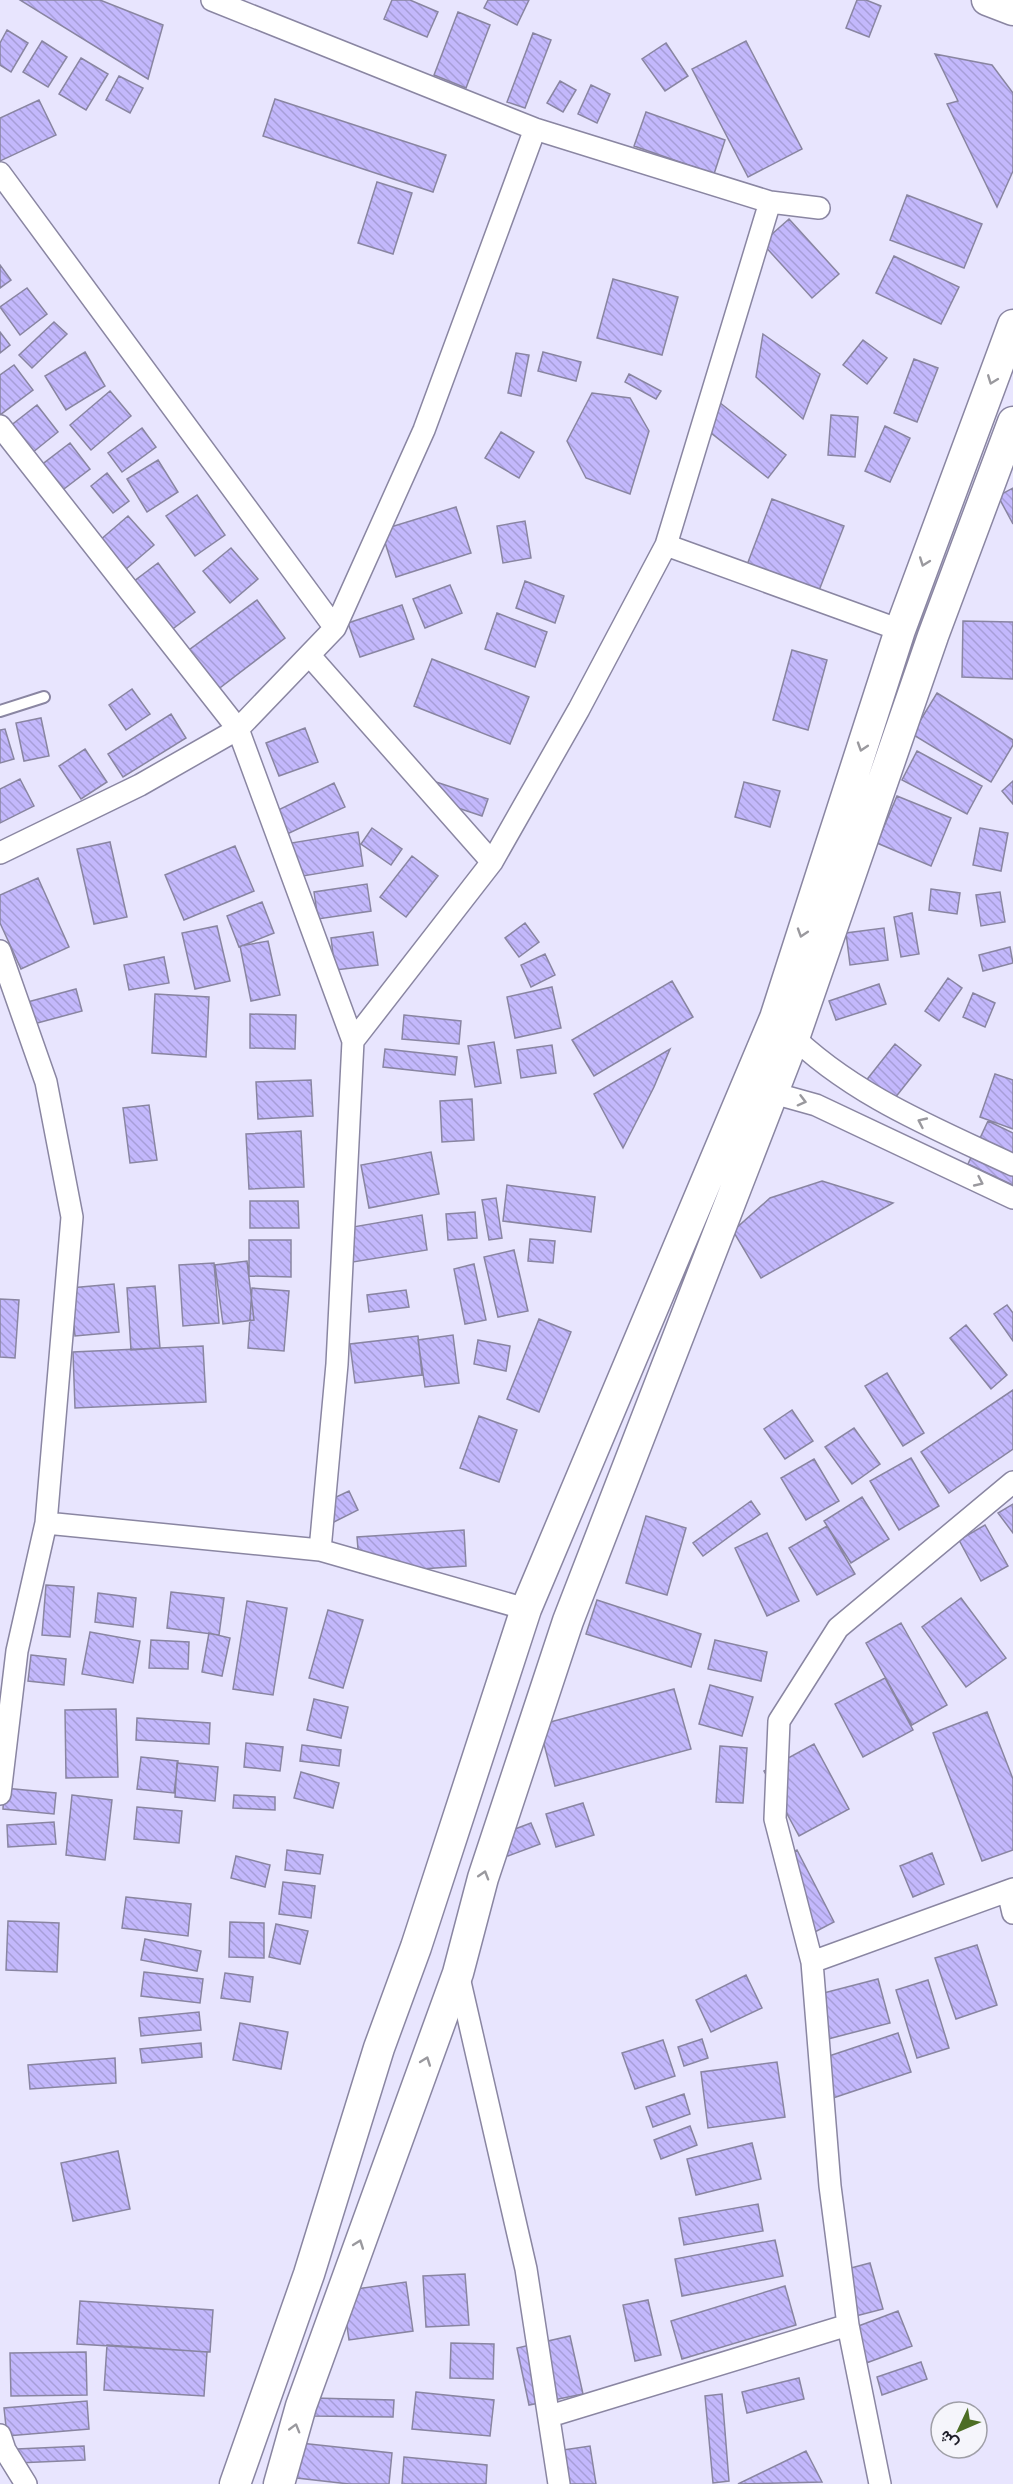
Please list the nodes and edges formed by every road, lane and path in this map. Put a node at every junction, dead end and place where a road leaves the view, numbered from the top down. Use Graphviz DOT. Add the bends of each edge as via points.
graph roads {
  1 [pos="212,0"];
  2 [pos="987,0"];
  3 [pos="260,8"];
  4 [pos="1013,10"];
  5 [pos="535,129"];
  6 [pos="0,173"];
  7 [pos="770,202"];
  8 [pos="819,208"];
  9 [pos="1013,325"];
  10 [pos="1013,422"];
  11 [pos="0,426"];
  12 [pos="666,545"];
  13 [pos="335,628"];
  14 [pos="900,630"];
  15 [pos="310,656"];
  16 [pos="44,697"];
  17 [pos="0,711"];
  18 [pos="238,729"];
  19 [pos="0,853"];
  20 [pos="492,862"];
  21 [pos="0,951"];
  22 [pos="784,1028"];
  23 [pos="353,1041"];
  24 [pos="759,1094"];
  25 [pos="1013,1165"];
  26 [pos="1013,1198"];
  27 [pos="1013,1482"];
  28 [pos="46,1523"];
  29 [pos="320,1550"];
  30 [pos="526,1609"];
  31 [pos="0,1794"];
  32 [pos="1010,1890"];
  33 [pos="1013,1913"];
  34 [pos="416,1947"];
  35 [pos="812,1962"];
  36 [pos="458,1974"];
  37 [pos="848,2325"];
  38 [pos="550,2416"];
  39 [pos="0,2435"];
  40 [pos="26,2484"];
  41 [pos="235,2484"];
  42 [pos="279,2484"];
  43 [pos="560,2484"];
  44 [pos="880,2484"];
  1 -- 3 [label="street"];
  2 -- 4 [label="street"];
  3 -- 5 [label="street"];
  5 -- 7 [label="street"];
  5 -- 13 [label="street" via="424,430"];
  6 -- 13 [label="street"];
  7 -- 8 [label="street"];
  7 -- 12 [label="street"];
  9 -- 14 [label="street, one-way"];
  10 -- 22 [label="street"];
  11 -- 18 [label="street"];
  12 -- 14 [label="street"];
  12 -- 20 [label="street"];
  13 -- 15 [label="street"];
  14 -- 22 [label="street, one-way"];
  15 -- 18 [label="street"];
  15 -- 20 [label="street"];
  16 -- 17 [label="lane"];
  18 -- 19 [label="street" via="141,785"];
  18 -- 23 [label="street"];
  20 -- 23 [label="street"];
  21 -- 28 [label="street" via="46,1082 72,1217"];
  22 -- 24 [label="street"];
  25 -- 22 [label="street, one-way" via="856,1088"];
  23 -- 29 [label="street" via="337,1364"];
  24 -- 26 [label="street, one-way" via="816,1105"];
  24 -- 30 [label="street"];
  36 -- 24 [label="street, one-way" via="483,1878 568,1621"];
  27 -- 35 [label="street" via="838,1628 779,1721 775,1819"];
  28 -- 29 [label="street"];
  28 -- 31 [label="street" via="17,1651"];
  29 -- 30 [label="street"];
  30 -- 34 [label="street"];
  32 -- 33 [label="street"];
  32 -- 35 [label="street"];
  34 -- 36 [label="street"];
  34 -- 41 [label="street" via="379,2048 309,2274"];
  35 -- 37 [label="street" via="830,2186"];
  36 -- 38 [label="street" via="526,2269"];
  42 -- 36 [label="street, one-way" via="301,2406"];
  37 -- 38 [label="street"];
  37 -- 44 [label="street"];
  38 -- 43 [label="street"];
  39 -- 40 [label="street"];
}
